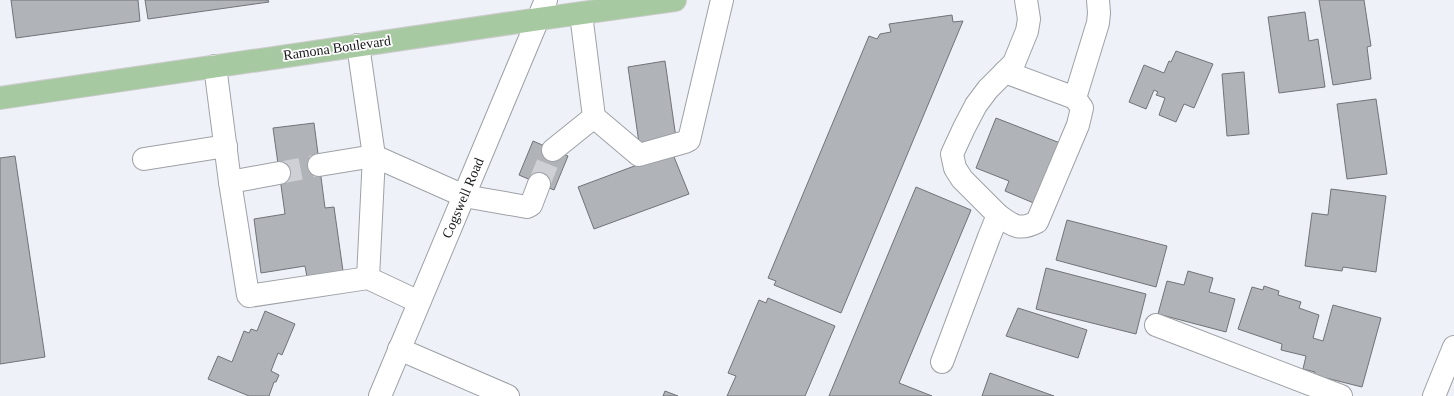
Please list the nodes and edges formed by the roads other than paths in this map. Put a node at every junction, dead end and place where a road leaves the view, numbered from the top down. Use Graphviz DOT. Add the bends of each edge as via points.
graph roads {
  1 [pos="675,0"];
  2 [pos="722,0"];
  3 [pos="1026,0"];
  4 [pos="1098,0"];
  5 [pos="542,9"];
  6 [pos="581,14"];
  7 [pos="358,45"];
  8 [pos="215,66"];
  9 [pos="1005,72"];
  10 [pos="0,98"];
  11 [pos="1075,98"];
  12 [pos="594,117"];
  13 [pos="226,146"];
  14 [pos="553,150"];
  15 [pos="374,156"];
  16 [pos="144,159"];
  17 [pos="320,166"];
  18 [pos="279,173"];
  19 [pos="230,182"];
  20 [pos="539,184"];
  21 [pos="464,196"];
  22 [pos="998,215"];
  23 [pos="368,278"];
  24 [pos="419,302"];
  25 [pos="1156,325"];
  26 [pos="1454,347"];
  27 [pos="399,349"];
  28 [pos="942,362"];
  29 [pos="380,396"];
  30 [pos="508,396"];
  31 [pos="1341,396"];
  32 [pos="1434,396"];
  1 -- 6 [label="main road, Ramona Boulevard"];
  2 -- 12 [label="street" via="689,140 639,155"];
  3 -- 9 [label="street" via="1029,18 1027,31 1014,62"];
  4 -- 11 [label="street" via="1098,23"];
  5 -- 6 [label="main road, Ramona Boulevard"];
  5 -- 7 [label="main road, Ramona Boulevard"];
  5 -- 21 [label="street, Cogswell Road"];
  6 -- 12 [label="street"];
  7 -- 8 [label="main road, Ramona Boulevard"];
  7 -- 15 [label="street"];
  8 -- 10 [label="main road, Ramona Boulevard"];
  8 -- 13 [label="street"];
  9 -- 11 [label="street"];
  9 -- 22 [label="street" via="976,105 952,154 955,168 962,179"];
  11 -- 22 [label="street" via="1082,108 1078,125 1037,222 1028,227 1016,227"];
  12 -- 14 [label="street"];
  13 -- 16 [label="street"];
  13 -- 19 [label="street"];
  15 -- 17 [label="street"];
  15 -- 21 [label="street"];
  15 -- 23 [label="street"];
  18 -- 19 [label="street"];
  19 -- 23 [label="street" via="249,296"];
  20 -- 21 [label="street" via="532,205 527,207"];
  21 -- 24 [label="street, Cogswell Road"];
  22 -- 28 [label="street"];
  23 -- 24 [label="street"];
  24 -- 27 [label="street, Cogswell Road"];
  25 -- 31 [label="street"];
  26 -- 32 [label="street"];
  27 -- 29 [label="street, Cogswell Road"];
  27 -- 30 [label="street"];
}
